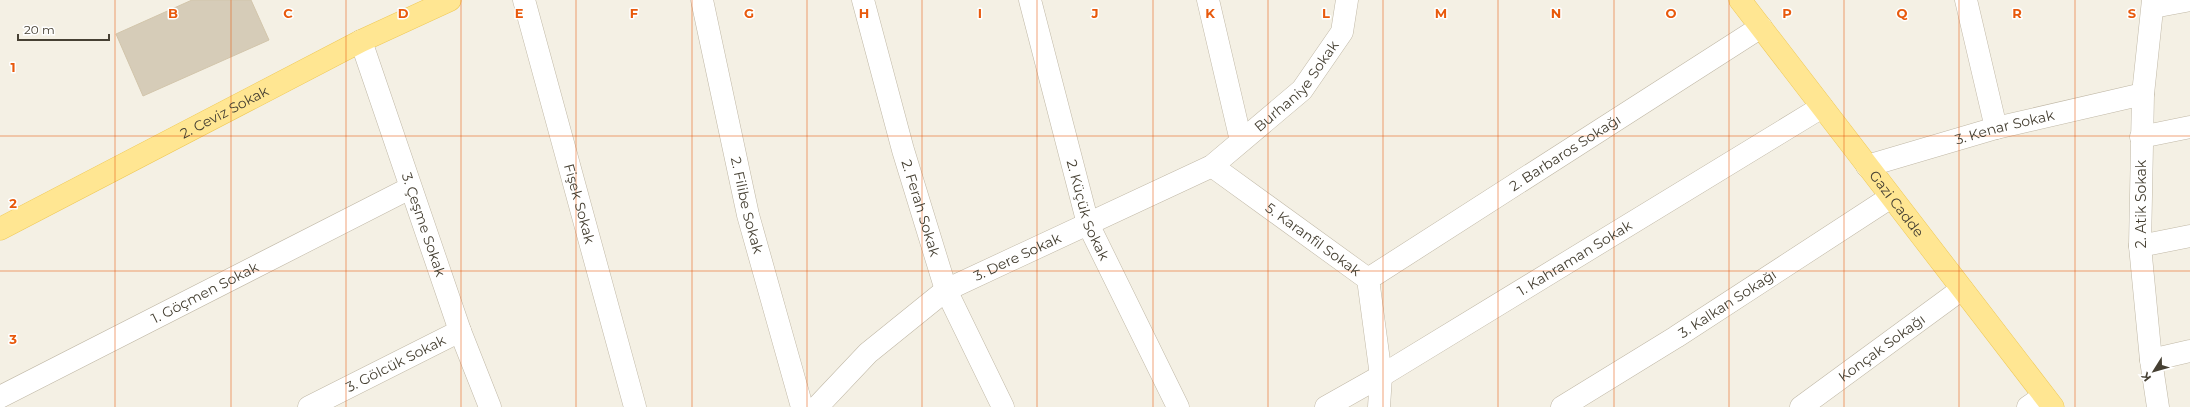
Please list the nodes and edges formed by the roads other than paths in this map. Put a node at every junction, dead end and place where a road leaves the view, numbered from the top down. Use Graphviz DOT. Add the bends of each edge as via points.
graph roads {
  1 [pos="450,0"];
  2 [pos="524,0"];
  3 [pos="702,0"];
  4 [pos="863,0"];
  5 [pos="1030,0"];
  6 [pos="1208,0"];
  7 [pos="1347,0"];
  8 [pos="1740,0"];
  9 [pos="1966,0"];
  10 [pos="2190,0"];
  11 [pos="2153,4"];
  12 [pos="1761,27"];
  13 [pos="361,42"];
  14 [pos="2143,94"];
  15 [pos="1822,107"];
  16 [pos="2190,127"];
  17 [pos="1996,128"];
  18 [pos="2141,137"];
  19 [pos="1241,141"];
  20 [pos="1212,166"];
  21 [pos="1868,166"];
  22 [pos="410,188"];
  23 [pos="1891,197"];
  24 [pos="1088,224"];
  25 [pos="0,229"];
  26 [pos="2190,236"];
  27 [pos="2140,246"];
  28 [pos="1368,279"];
  29 [pos="1962,289"];
  30 [pos="946,290"];
  31 [pos="460,331"];
  32 [pos="2190,351"];
  33 [pos="2151,360"];
  34 [pos="1381,376"];
  35 [pos="0,398"];
  36 [pos="2042,403"];
  37 [pos="309,407"];
  38 [pos="490,407"];
  39 [pos="635,407"];
  40 [pos="802,407"];
  41 [pos="817,407"];
  42 [pos="1003,407"];
  43 [pos="1178,407"];
  44 [pos="1326,407"];
  45 [pos="1379,407"];
  46 [pos="1562,407"];
  47 [pos="1800,407"];
  48 [pos="2158,407"];
  1 -- 13 [label="main road, 2. Ceviz Sokak"];
  2 -- 39 [label="street, Fişek Sokak"];
  3 -- 40 [label="street, 2. Filibe Sokak" via="748,215"];
  4 -- 30 [label="street, 2. Ferah Sokak" via="903,150"];
  5 -- 24 [label="street, 2. Küçük Sokak"];
  6 -- 19 [label="street"];
  7 -- 19 [label="street, Burhaniye Sokak" via="1342,32 1302,90"];
  8 -- 12 [label="main road, Gazi Cadde"];
  9 -- 17 [label="street"];
  10 -- 11 [label="street"];
  11 -- 14 [label="street, 2. Atik Sokak"];
  12 -- 15 [label="main road, Gazi Cadde"];
  12 -- 28 [label="street, 2. Barbaros Sokağı"];
  13 -- 22 [label="street, 3. Çeşme Sokak"];
  13 -- 25 [label="main road, 2. Ceviz Sokak"];
  14 -- 17 [label="street, 3. Kenar Sokak"];
  14 -- 18 [label="street, 2. Atik Sokak"];
  15 -- 21 [label="main road, Gazi Cadde"];
  15 -- 34 [label="street, 1. Kahraman Sokak"];
  16 -- 18 [label="street"];
  17 -- 21 [label="street, 3. Kenar Sokak"];
  18 -- 27 [label="street, 2. Atik Sokak"];
  19 -- 20 [label="street, 3. Dere Sokak"];
  20 -- 24 [label="street, 3. Dere Sokak"];
  20 -- 28 [label="street, 5. Karanfil Sokak"];
  21 -- 23 [label="main road, Gazi Cadde"];
  22 -- 31 [label="street, 3. Çeşme Sokak"];
  22 -- 35 [label="street, 1. Göçmen Sokak"];
  23 -- 29 [label="main road, Gazi Cadde"];
  23 -- 46 [label="street, 3. Kalkan Sokağı" via="1676,337"];
  24 -- 30 [label="street, 3. Dere Sokak"];
  24 -- 43 [label="street, 2. Küçük Sokak"];
  26 -- 27 [label="street"];
  27 -- 33 [label="street, 2. Atik Sokak"];
  28 -- 34 [label="street, 5. Karanfil Sokak"];
  29 -- 36 [label="main road, Gazi Cadde"];
  29 -- 47 [label="street, Konçak Sokağı"];
  30 -- 41 [label="street, 3. Dere Sokak" via="868,354"];
  30 -- 42 [label="street, 2. Ferah Sokak"];
  31 -- 37 [label="street, 3. Gölcük Sokak"];
  31 -- 38 [label="street, 3. Çeşme Sokak"];
  32 -- 33 [label="street"];
  33 -- 48 [label="street, 2. Atik Sokak"];
  34 -- 44 [label="street, 1. Kahraman Sokak"];
  34 -- 45 [label="street, 5. Karanfil Sokak"];
}
